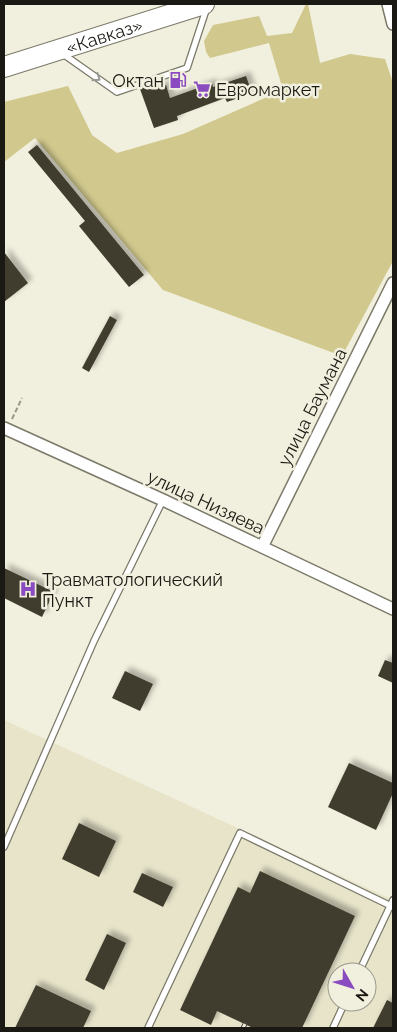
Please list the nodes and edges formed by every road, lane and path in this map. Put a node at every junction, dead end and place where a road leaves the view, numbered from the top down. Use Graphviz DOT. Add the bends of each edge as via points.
graph roads {
  1 [pos="206,4"];
  2 [pos="388,4"];
  3 [pos="393,24"];
  4 [pos="57,50"];
  5 [pos="4,67"];
  6 [pos="393,283"];
  7 [pos="22,398"];
  8 [pos="6,429"];
  9 [pos="163,500"];
  10 [pos="262,547"];
  11 [pos="393,609"];
  12 [pos="4,847"];
  13 [pos="392,904"];
  14 [pos="364,962"];
  15 [pos="341,1012"];
  16 [pos="148,1028"];
  17 [pos="333,1028"];
  1 -- 4 [label="highway, «Кавказ»"];
  4 -- 1 [label="lane, one-way" via="116,92 187,68"];
  2 -- 3 [label="street"];
  4 -- 5 [label="highway, «Кавказ»"];
  6 -- 10 [label="street, улица Баумана"];
  7 -- 8 [label="path"];
  8 -- 9 [label="street, улица Низяева"];
  9 -- 10 [label="street, улица Низяева"];
  9 -- 12 [label="lane" via="94,642"];
  10 -- 11 [label="street, улица Низяева"];
  13 -- 14 [label="lane"];
  13 -- 16 [label="lane" via="240,833"];
  15 -- 17 [label="lane"];
}
